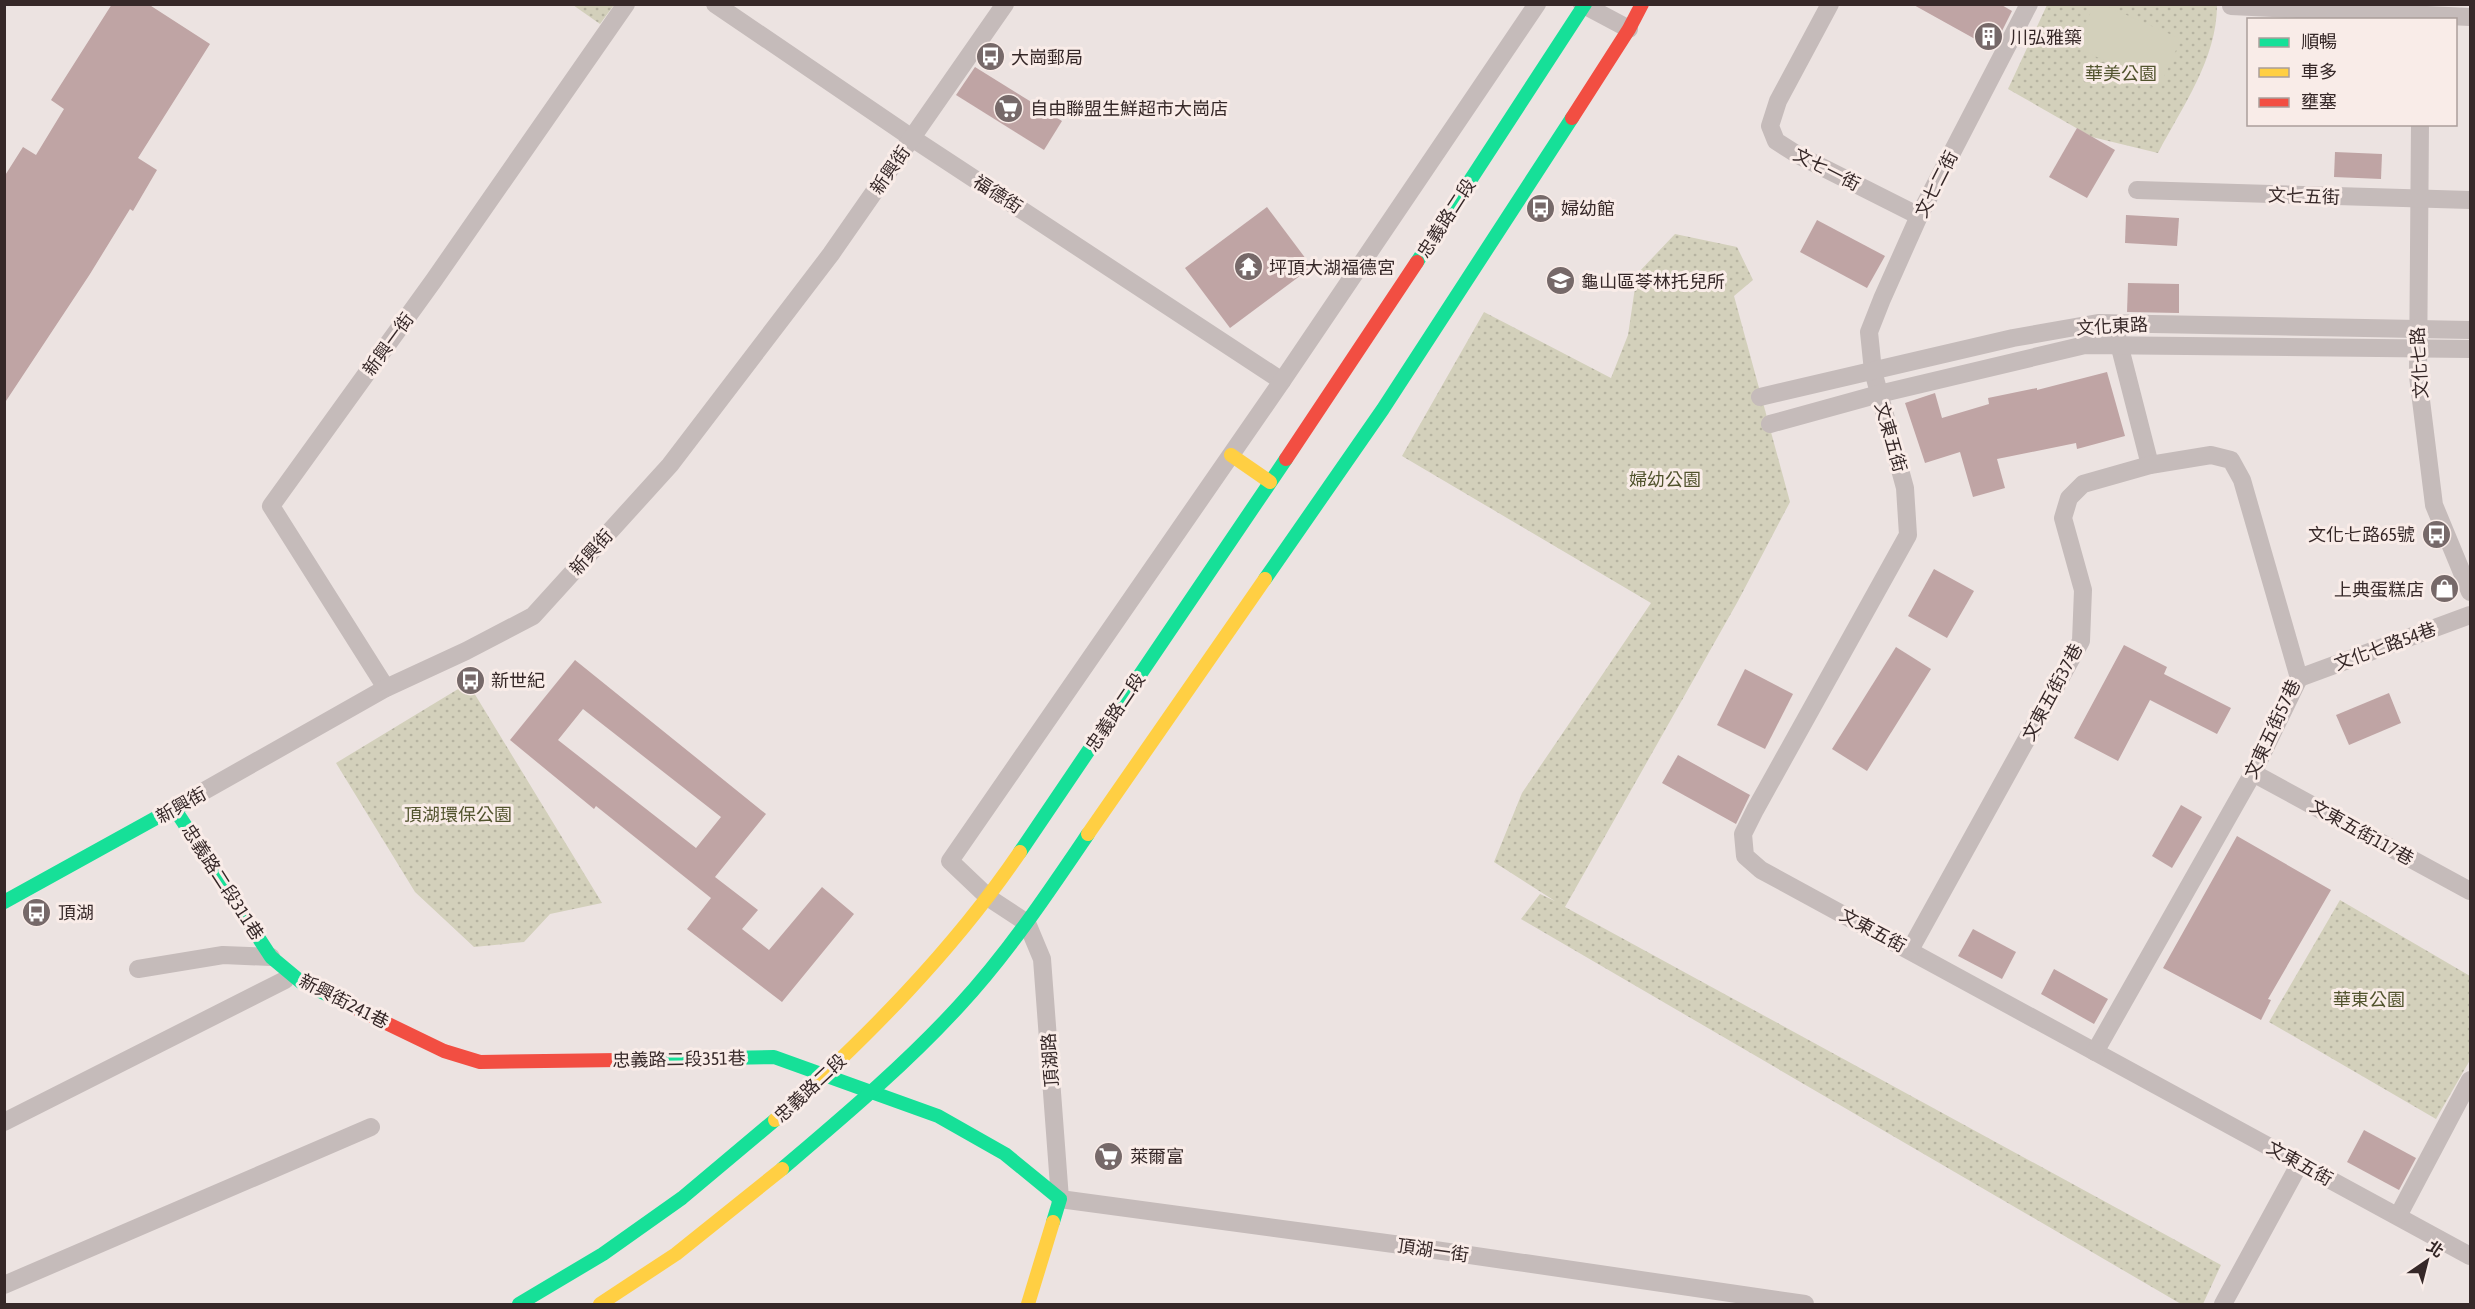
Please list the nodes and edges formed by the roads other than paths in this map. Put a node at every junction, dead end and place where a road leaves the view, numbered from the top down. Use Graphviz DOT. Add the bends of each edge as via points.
graph roads {
  1 [pos="626,4"];
  2 [pos="715,4"];
  3 [pos="1005,4"];
  4 [pos="1537,4"];
  5 [pos="1642,4"];
  6 [pos="1830,4"];
  7 [pos="2029,4"];
  8 [pos="1584,5"];
  9 [pos="2231,6"];
  10 [pos="2420,13"];
  11 [pos="2470,17"];
  12 [pos="1629,29"];
  13 [pos="2420,126"];
  14 [pos="912,138"];
  15 [pos="2137,190"];
  16 [pos="2420,200"];
  17 [pos="2470,200"];
  18 [pos="1919,216"];
  19 [pos="2115,323"];
  20 [pos="2470,330"];
  21 [pos="2418,339"];
  22 [pos="2119,345"];
  23 [pos="2470,349"];
  24 [pos="1873,371"];
  25 [pos="1282,381"];
  26 [pos="1879,394"];
  27 [pos="1760,397"];
  28 [pos="1770,424"];
  29 [pos="1231,455"];
  30 [pos="2150,465"];
  31 [pos="1270,482"];
  32 [pos="2470,592"];
  33 [pos="2470,615"];
  34 [pos="2300,678"];
  35 [pos="386,688"];
  36 [pos="2253,772"];
  37 [pos="174,808"];
  38 [pos="2470,891"];
  39 [pos="989,898"];
  40 [pos="4,902"];
  41 [pos="1027,923"];
  42 [pos="1910,950"];
  43 [pos="271,957"];
  44 [pos="138,969"];
  45 [pos="285,980"];
  46 [pos="2096,1052"];
  47 [pos="480,1062"];
  48 [pos="824,1076"];
  49 [pos="2470,1080"];
  50 [pos="872,1094"];
  51 [pos="4,1122"];
  52 [pos="371,1127"];
  53 [pos="2300,1163"];
  54 [pos="1060,1199"];
  55 [pos="2398,1216"];
  56 [pos="2470,1256"];
  57 [pos="4,1285"];
  58 [pos="519,1305"];
  59 [pos="600,1305"];
  60 [pos="1028,1305"];
  61 [pos="1804,1305"];
  62 [pos="2223,1305"];
  1 -- 35 [label="street, 新興一街" via="271,506"];
  2 -- 14 [label="street, 福德街"];
  3 -- 14 [label="street, 新興街"];
  4 -- 25 [label="street"];
  5 -- 12 [label="main road"];
  6 -- 18 [label="street, 文七一街" via="1778,101 1770,126 1773,134 1776,141 1798,155"];
  7 -- 18 [label="street, 文七二街"];
  8 -- 12 [label="street"];
  8 -- 31 [label="main road, 忠義路二段"];
  9 -- 10 [label="street"];
  10 -- 11 [label="street"];
  12 -- 41 [label="main road" via="1383,409"];
  13 -- 16 [label="street, 文化七路"];
  14 -- 25 [label="street, 福德街"];
  14 -- 35 [label="street, 新興街" via="831,254 670,465 533,616"];
  15 -- 16 [label="street, 文七五街"];
  16 -- 17 [label="street, 文七五街"];
  16 -- 21 [label="street, 文化七路"];
  18 -- 24 [label="street, 文七二街" via="1869,332"];
  19 -- 21 [label="street, 文化東路"];
  19 -- 22 [label="street"];
  19 -- 24 [label="street, 文化東路" via="2098,322 2013,338"];
  20 -- 21 [label="street, 文化東路"];
  21 -- 22 [label="street, 文化東路"];
  21 -- 23 [label="street, 文化東路"];
  21 -- 32 [label="street, 文化七路" via="2418,376 2434,505"];
  22 -- 26 [label="street, 文化東路" via="2085,345"];
  22 -- 30 [label="street"];
  24 -- 26 [label="street, 文東五街"];
  24 -- 27 [label="street, 文化東路"];
  25 -- 29 [label="street"];
  26 -- 28 [label="street, 文化東路"];
  26 -- 42 [label="street, 文東五街" via="1905,488 1908,535 1743,834 1745,856 1761,870"];
  29 -- 31 [label="main road"];
  29 -- 39 [label="street" via="950,861"];
  30 -- 34 [label="street, 文東五街57巷" via="2211,455 2231,460 2242,480"];
  30 -- 42 [label="street, 文東五街37巷" via="2083,484 2068,498 2062,518 2083,590 2081,640"];
  31 -- 39 [label="main road, 忠義路二段"];
  33 -- 34 [label="street, 文化七路54巷"];
  34 -- 36 [label="street, 文東五街57巷"];
  35 -- 37 [label="street, 新興街"];
  36 -- 38 [label="street, 文東五街117巷"];
  36 -- 46 [label="street, 文東五街57巷"];
  37 -- 40 [label="main road, 新興街"];
  37 -- 43 [label="main road, 忠義路二段311巷"];
  39 -- 41 [label="street"];
  39 -- 48 [label="main road, 忠義路二段" via="912,987"];
  41 -- 50 [label="main road" via="960,1005"];
  41 -- 54 [label="street, 頂湖路" via="1042,959"];
  42 -- 46 [label="street, 文東五街"];
  43 -- 44 [label="street" via="223,955"];
  43 -- 47 [label="main road, 新興街241巷" via="301,982 444,1051"];
  45 -- 51 [label="street"];
  46 -- 53 [label="street, 文東五街"];
  47 -- 48 [label="main road, 忠義路二段351巷" via="774,1057"];
  48 -- 50 [label="main road, 忠義路二段351巷"];
  48 -- 58 [label="main road, 忠義路二段" via="682,1197 603,1254"];
  49 -- 55 [label="street"];
  50 -- 54 [label="main road" via="938,1116 1005,1154"];
  50 -- 59 [label="main road" via="676,1254"];
  52 -- 57 [label="street"];
  53 -- 55 [label="street, 文東五街"];
  53 -- 62 [label="street"];
  54 -- 60 [label="main road, 頂湖路"];
  54 -- 61 [label="street, 頂湖一街"];
  55 -- 56 [label="street, 文東五街"];
}
